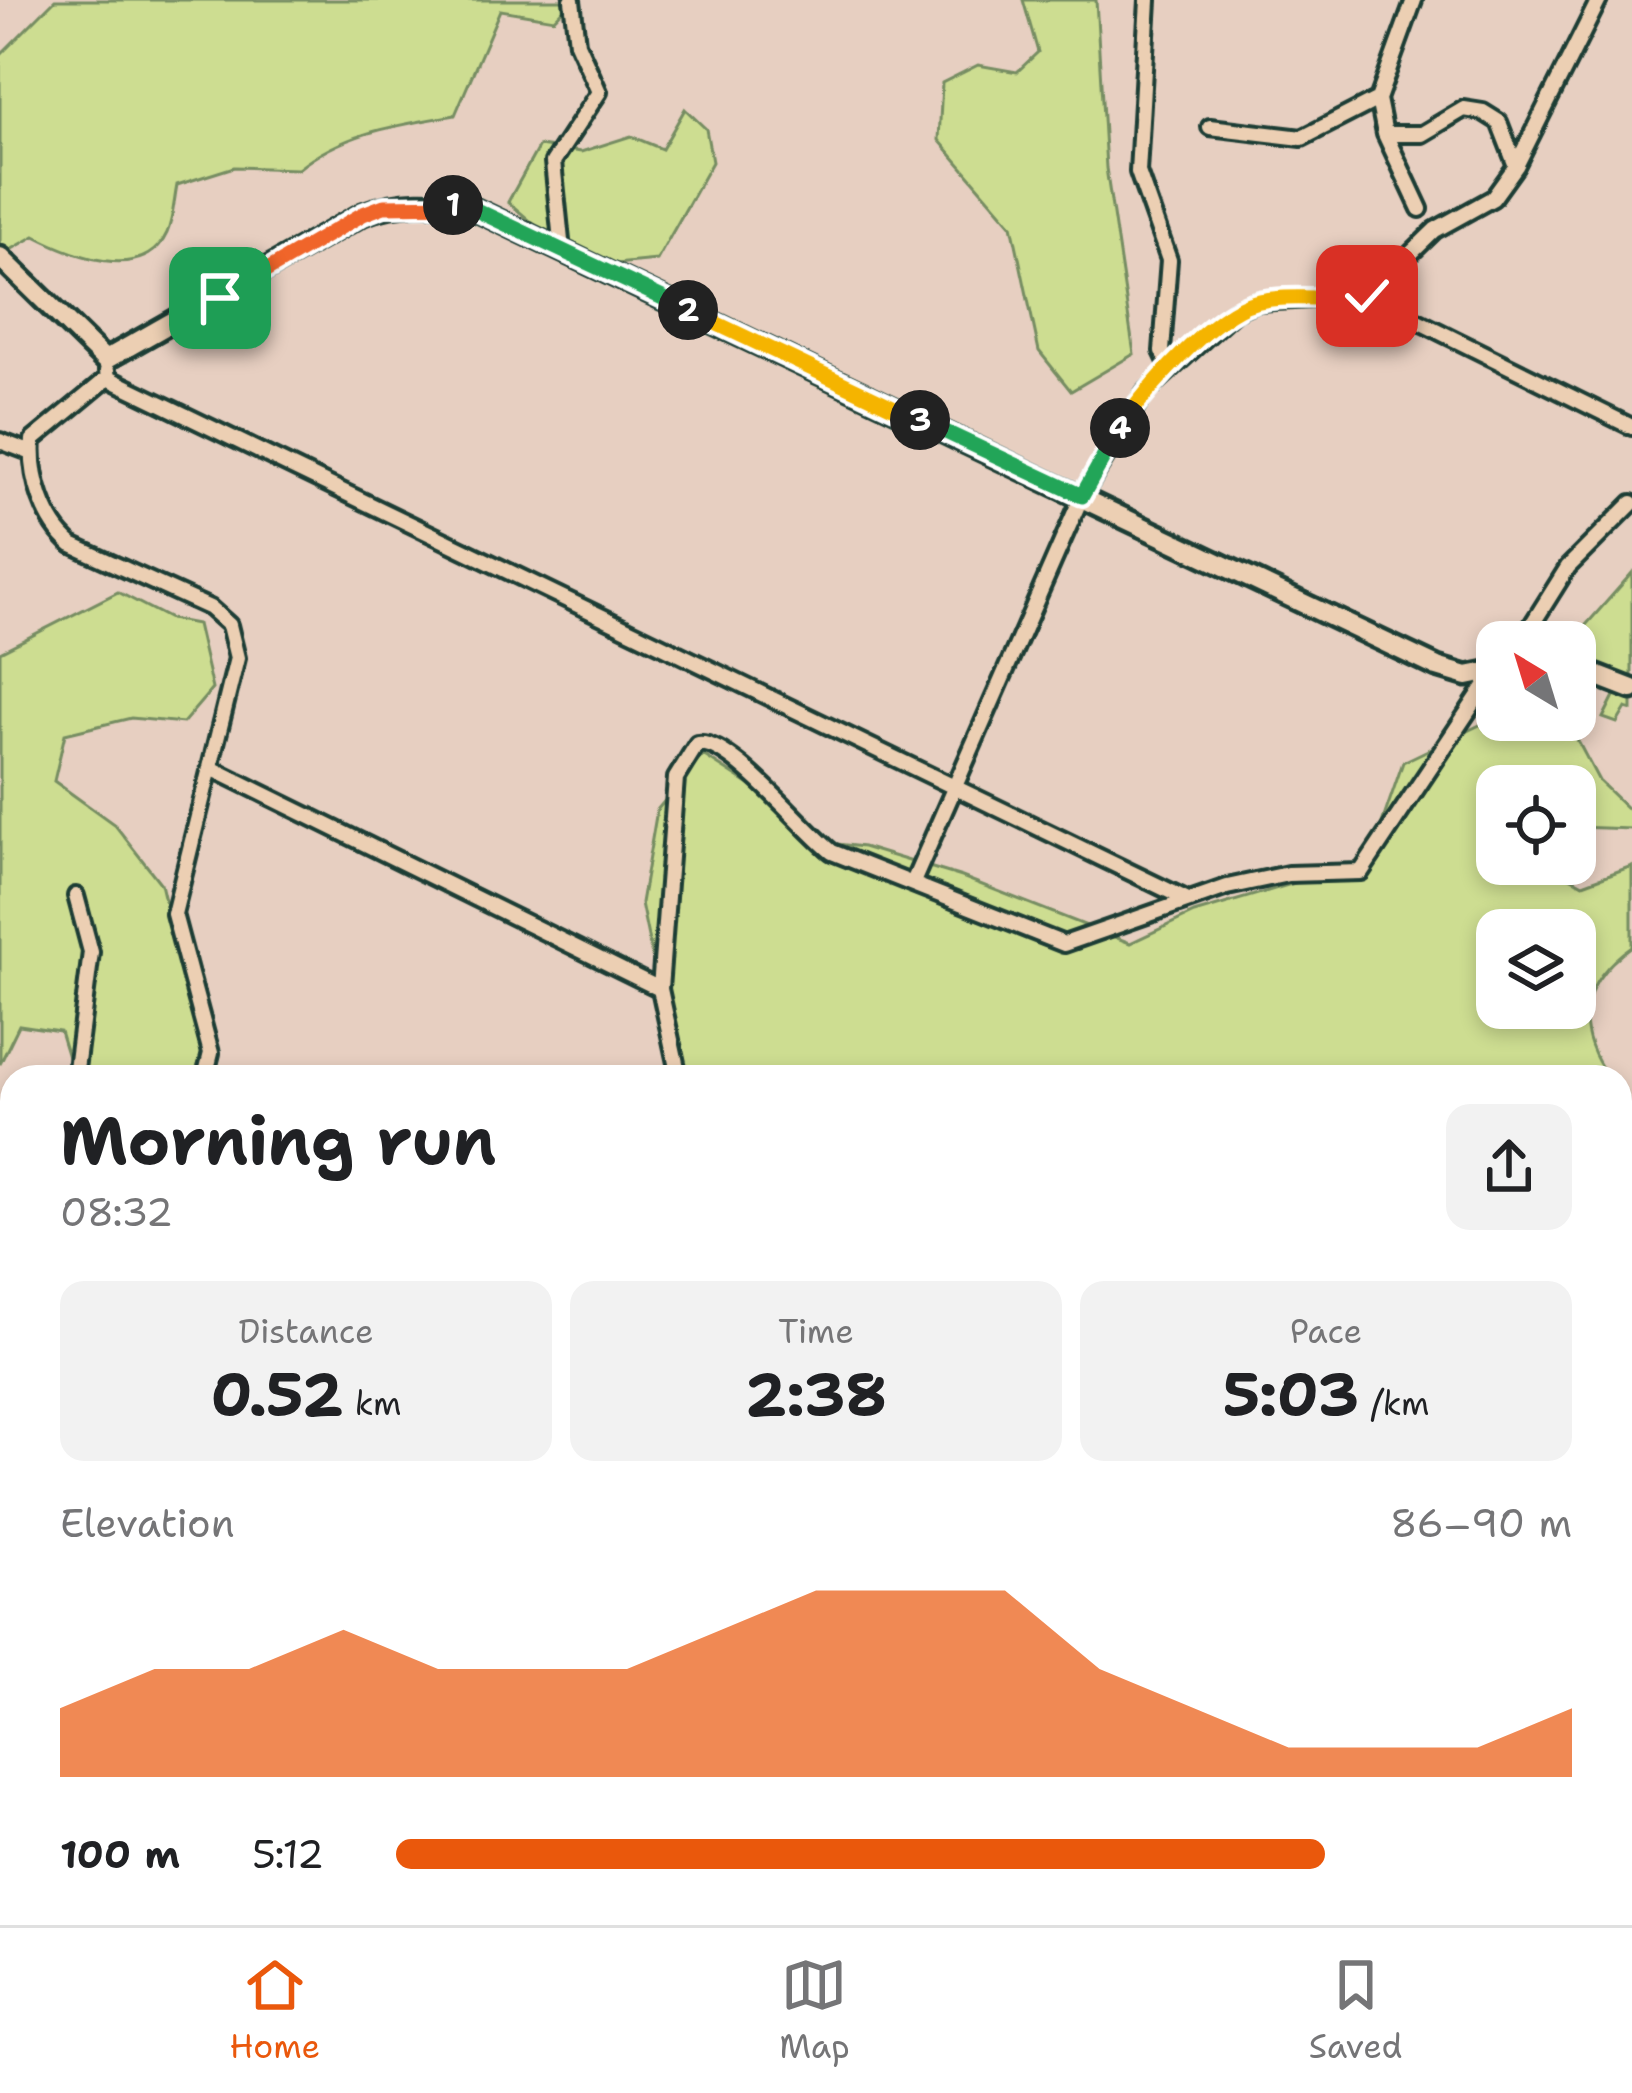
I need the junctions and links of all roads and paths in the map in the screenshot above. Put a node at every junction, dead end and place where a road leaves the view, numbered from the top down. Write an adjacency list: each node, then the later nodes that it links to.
1 (572, 0): 10 (street)
2 (1148, 0): 13 (street)
3 (1414, 0): 5 (street)
4 (1599, 0): 8 (street)
5 (1378, 99): 6 (street); 7 (street)
6 (1210, 127)
7 (1385, 134): 8 (street); 9 (street)
8 (1516, 166): 12 (street)
9 (1420, 209)
10 (562, 251): 14 (street); 18 (street)
11 (0, 257): 14 (street)
12 (1367, 296): 13 (street); 15 (street)
13 (1170, 368): 18 (street)
14 (107, 369): 17 (street); 26 (street)
15 (1632, 427)
16 (0, 441): 17 (street)
17 (32, 453): 25 (street)
18 (1082, 496): 21 (street); 26 (street)
19 (1632, 503): 20 (street)
20 (1534, 621)
21 (1476, 674)
22 (1596, 675): 23 (street)
23 (1632, 689)
24 (1476, 700): 29 (street)
25 (211, 768): 30 (street); 32 (street)
26 (954, 788): 27 (street); 29 (street)
27 (914, 880): 29 (street); 30 (street)
28 (76, 896): 31 (street)
29 (1188, 900)
30 (660, 989): 33 (street)
31 (77, 1065)
32 (208, 1065)
33 (675, 1065)

